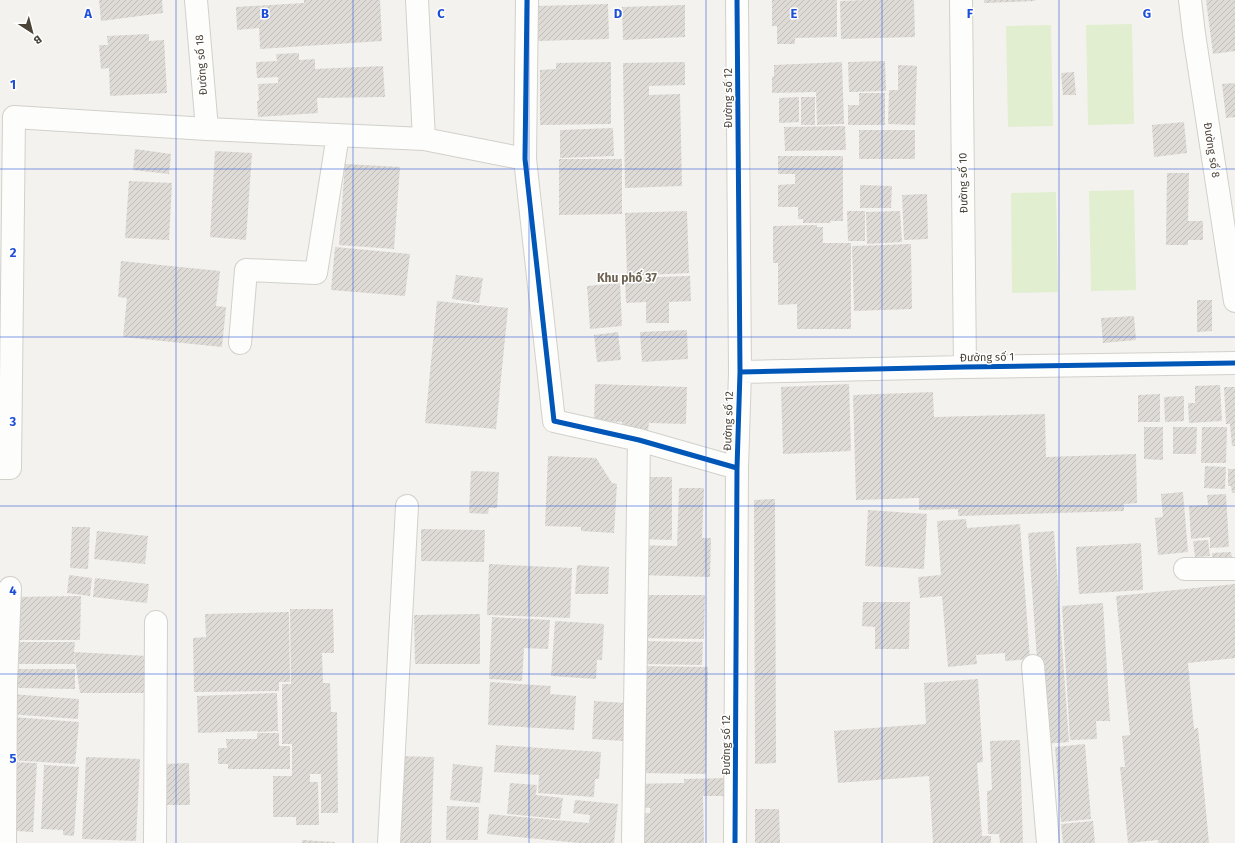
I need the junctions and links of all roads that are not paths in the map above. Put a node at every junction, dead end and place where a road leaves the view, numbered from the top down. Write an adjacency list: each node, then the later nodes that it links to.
1 (196, 0): 7 (street, Đường số 18)
2 (417, 0): 9 (street)
3 (527, 0): 10 (street)
4 (737, 0): 15 (street, Đường số 12)
5 (961, 0): 14 (street, Đường số 10)
6 (1190, 0): 11 (street, Đường số 8)
7 (207, 129): 8 (street); 17 (street)
8 (338, 135): 9 (street); 12 (street)
9 (424, 139): 10 (street)
10 (525, 159): 16 (street)
11 (1235, 301)
12 (240, 343)
13 (1235, 363): 14 (street, Đường số 1)
14 (965, 367): 15 (street, Đường số 1)
15 (740, 372): 18 (street, Đường số 12)
16 (640, 440): 18 (street); 28 (street)
17 (0, 468)
18 (737, 468): 29 (street, Đường số 12)
19 (407, 506): 27 (street)
20 (1185, 569): 21 (street)
21 (1235, 569)
22 (10, 588): 25 (street)
23 (156, 622): 26 (street)
24 (1033, 666): 30 (street)
25 (6, 843)
26 (155, 843)
27 (389, 843)
28 (633, 843)
29 (735, 843)
30 (1048, 843)

